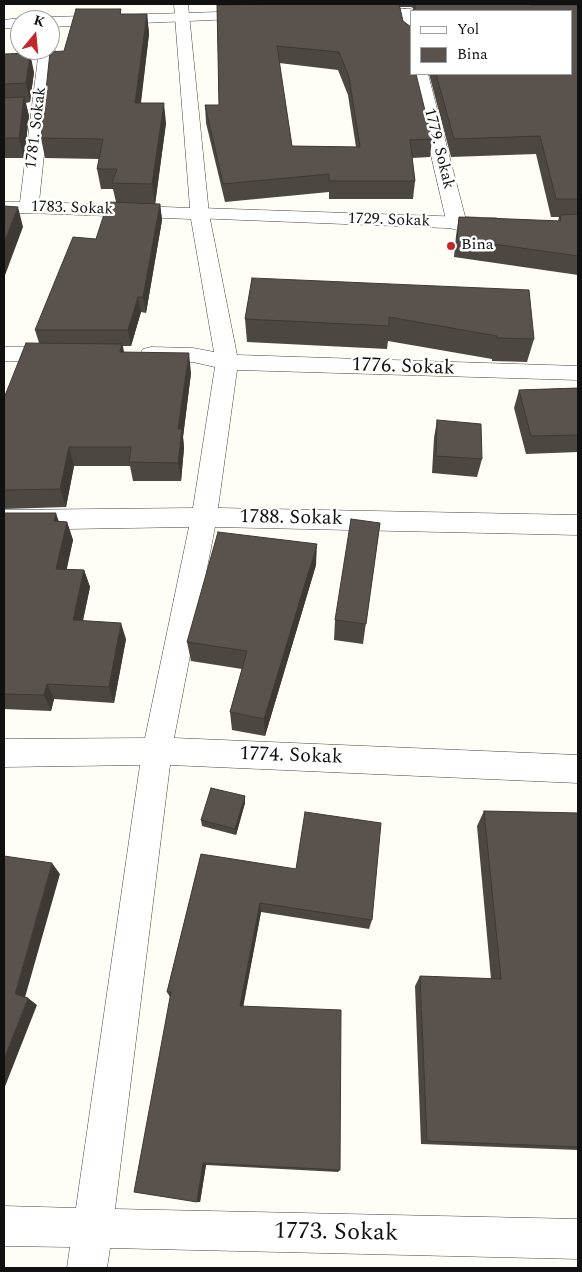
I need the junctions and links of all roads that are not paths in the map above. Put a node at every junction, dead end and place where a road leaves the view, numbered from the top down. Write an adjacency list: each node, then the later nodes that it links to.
1 (181, 10): 4 (street); 5 (street); 13 (street)
2 (358, 10): 3 (street)
3 (408, 13): 6 (street)
4 (266, 15)
5 (60, 23)
6 (410, 30)
7 (46, 60): 9 (street, 1781. Sokak)
8 (420, 75): 14 (street, 1779. Sokak)
9 (39, 109): 10 (street); 11 (street, 1781. Sokak)
10 (21, 110)
11 (28, 207): 12 (street, 1783. Sokak); 13 (street, 1783. Sokak)
12 (4, 208)
13 (200, 214): 14 (street, 1729. Sokak); 19 (street)
14 (457, 224): 15 (street, 1729. Sokak)
15 (513, 224)
16 (4, 354): 17 (street)
17 (83, 354)
18 (133, 354): 19 (street, 1776. Sokak)
19 (227, 362): 20 (street, 1776. Sokak); 21 (street)
20 (578, 373)
21 (204, 517): 22 (street, 1788. Sokak); 23 (street, 1788. Sokak); 24 (street)
22 (4, 520)
23 (578, 525)
24 (157, 751): 25 (street, 1774. Sokak); 26 (street, 1774. Sokak); 28 (street)
25 (4, 753)
26 (578, 768)
27 (4, 1226): 28 (street, 1773. Sokak)
28 (94, 1230): 29 (street, 1773. Sokak); 30 (street)
29 (578, 1239)
30 (88, 1268)

